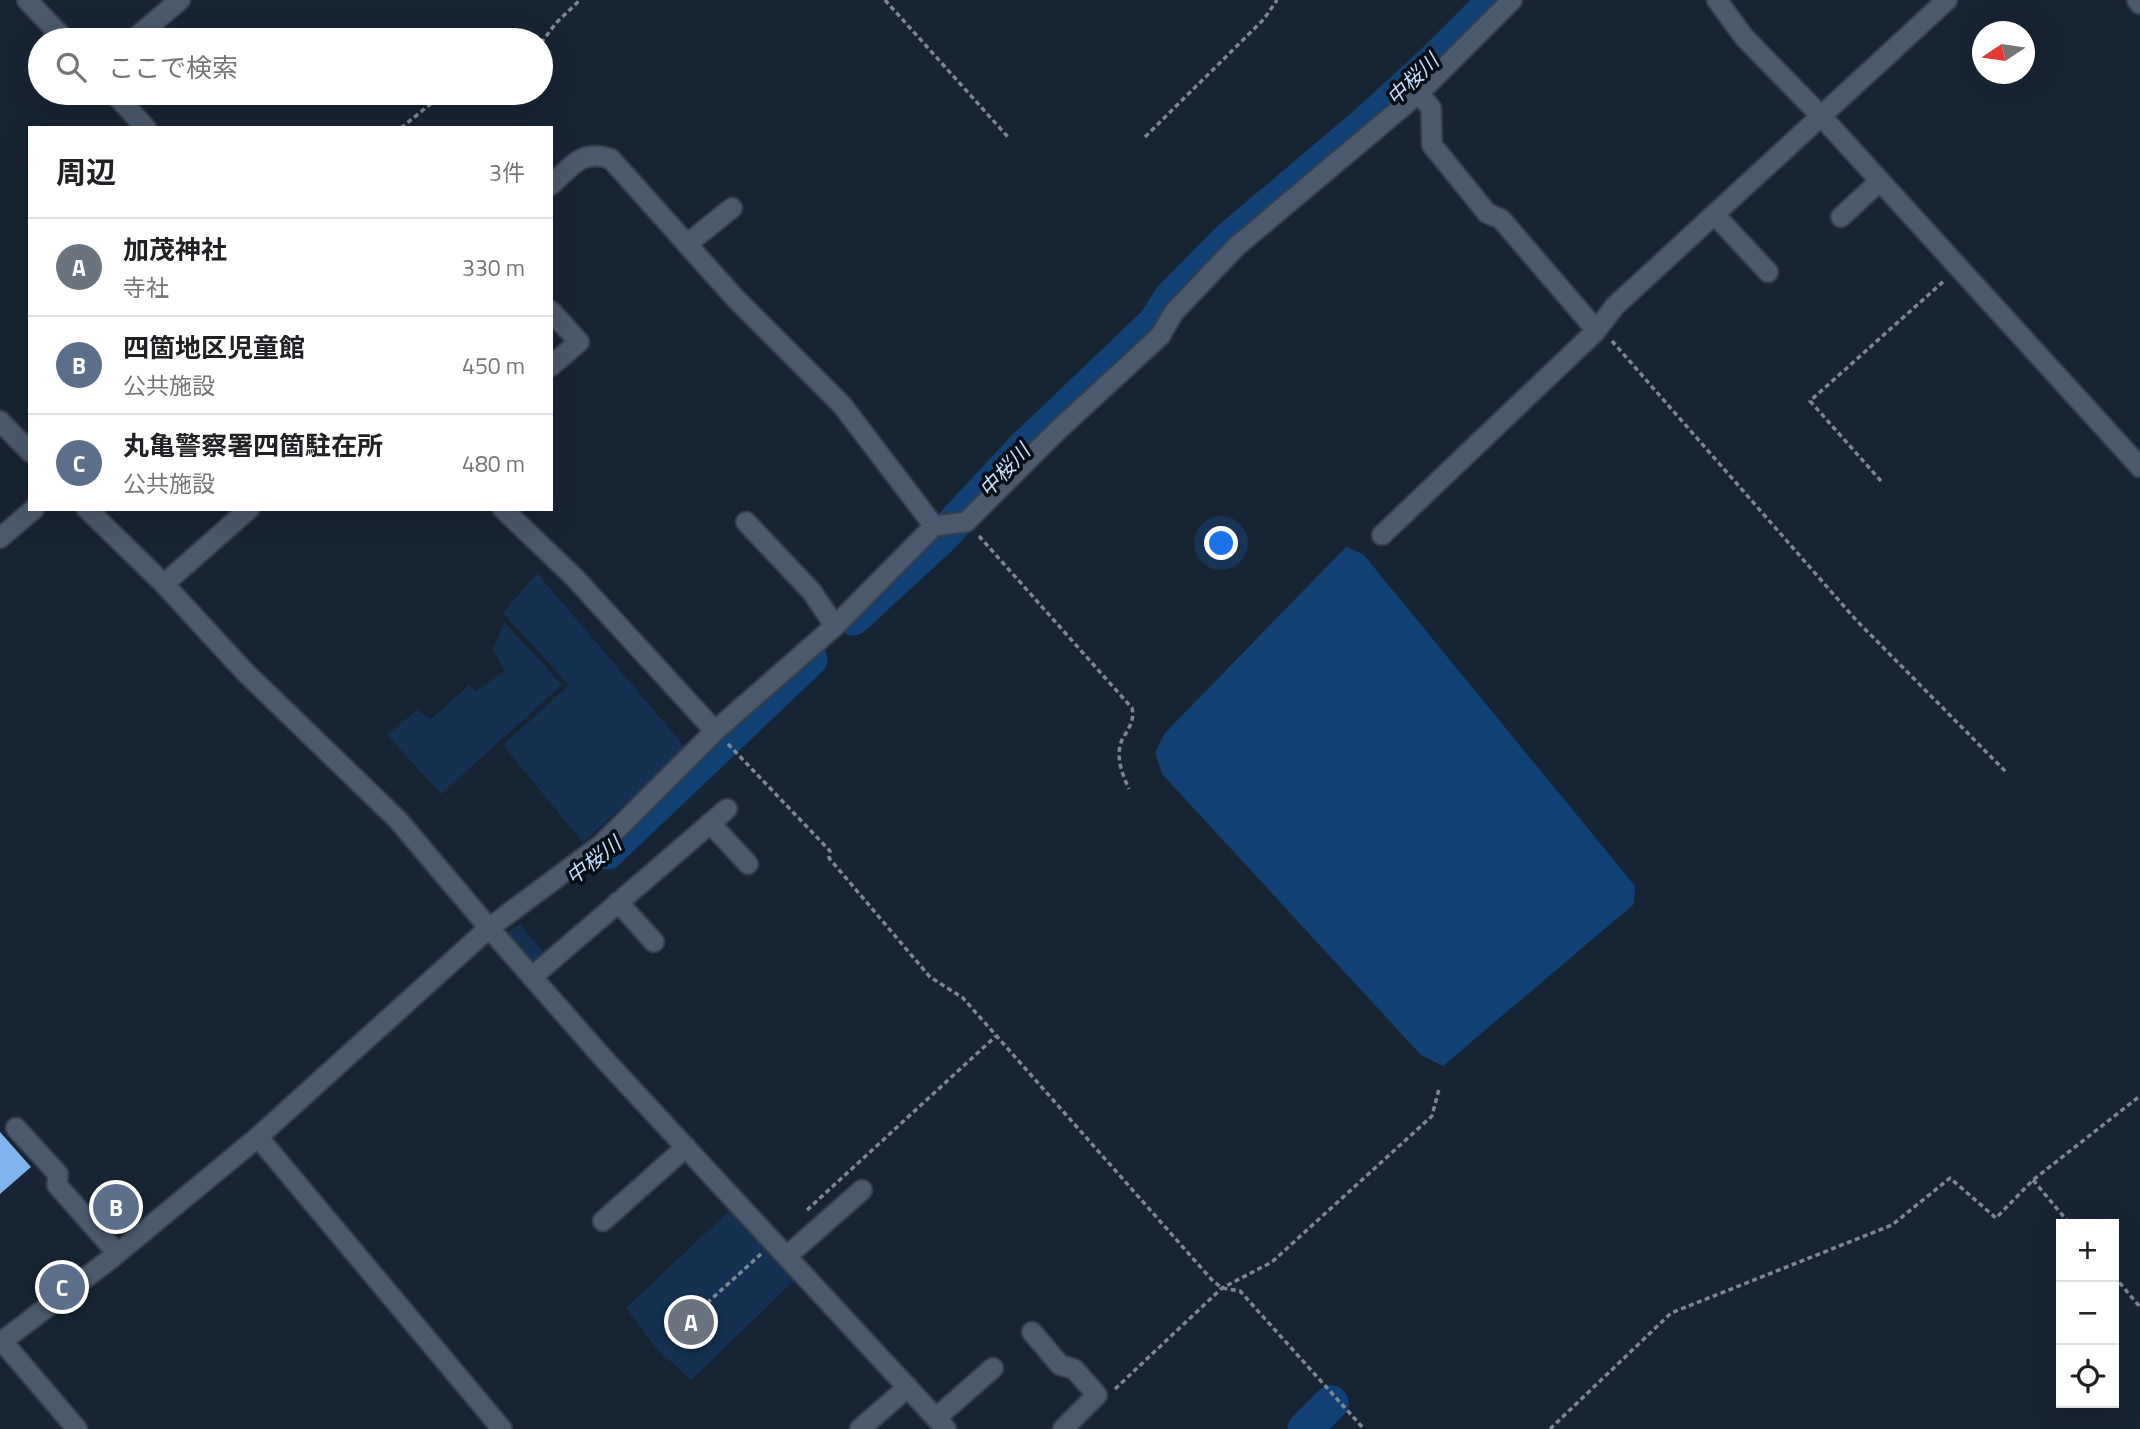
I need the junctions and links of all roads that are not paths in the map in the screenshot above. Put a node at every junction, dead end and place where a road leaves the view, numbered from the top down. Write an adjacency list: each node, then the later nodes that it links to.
1 (27, 0): 6 (street)
2 (180, 0): 7 (street)
3 (1512, 0): 8 (street)
4 (1717, 0): 10 (street)
5 (1947, 0): 10 (street)
6 (54, 28)
7 (147, 28)
8 (1419, 93): 20 (street); 30 (street)
9 (125, 105): 11 (street)
10 (1822, 117): 12 (street); 15 (street)
11 (144, 126)
12 (1880, 181): 16 (street); 24 (street)
13 (553, 183): 17 (street)
14 (732, 208): 17 (street)
15 (1715, 215): 18 (street); 20 (street)
16 (1841, 217)
17 (687, 244): 30 (street)
18 (1768, 272)
19 (553, 313): 21 (street)
20 (1599, 326): 31 (street)
21 (553, 364)
22 (0, 421): 23 (street)
23 (28, 450)
24 (2140, 467)
25 (32, 511): 32 (street)
26 (90, 511): 33 (street)
27 (246, 511): 33 (street)
28 (505, 511): 35 (street)
29 (746, 522): 34 (street)
30 (950, 524): 34 (street)
31 (1382, 535)
32 (0, 538)
33 (164, 584): 40 (street)
34 (835, 626): 35 (street)
35 (721, 737): 40 (street)
36 (727, 809): 37 (street)
37 (710, 823): 38 (street); 39 (street)
38 (748, 864)
39 (618, 902): 41 (street); 42 (street)
40 (488, 928): 42 (street); 44 (street)
41 (654, 942)
42 (532, 977): 45 (street)
43 (16, 1128): 48 (street)
44 (258, 1137): 48 (street); 56 (street)
45 (686, 1147): 47 (street); 49 (street)
46 (862, 1189): 49 (street)
47 (603, 1221)
48 (117, 1253): 51 (street)
49 (787, 1256): 53 (street)
50 (1032, 1332): 58 (street)
51 (1, 1342): 55 (street)
52 (993, 1368): 54 (street)
53 (908, 1387): 54 (street); 57 (street)
54 (941, 1423)
55 (76, 1429)
56 (502, 1429)
57 (860, 1429)
58 (1063, 1429)

